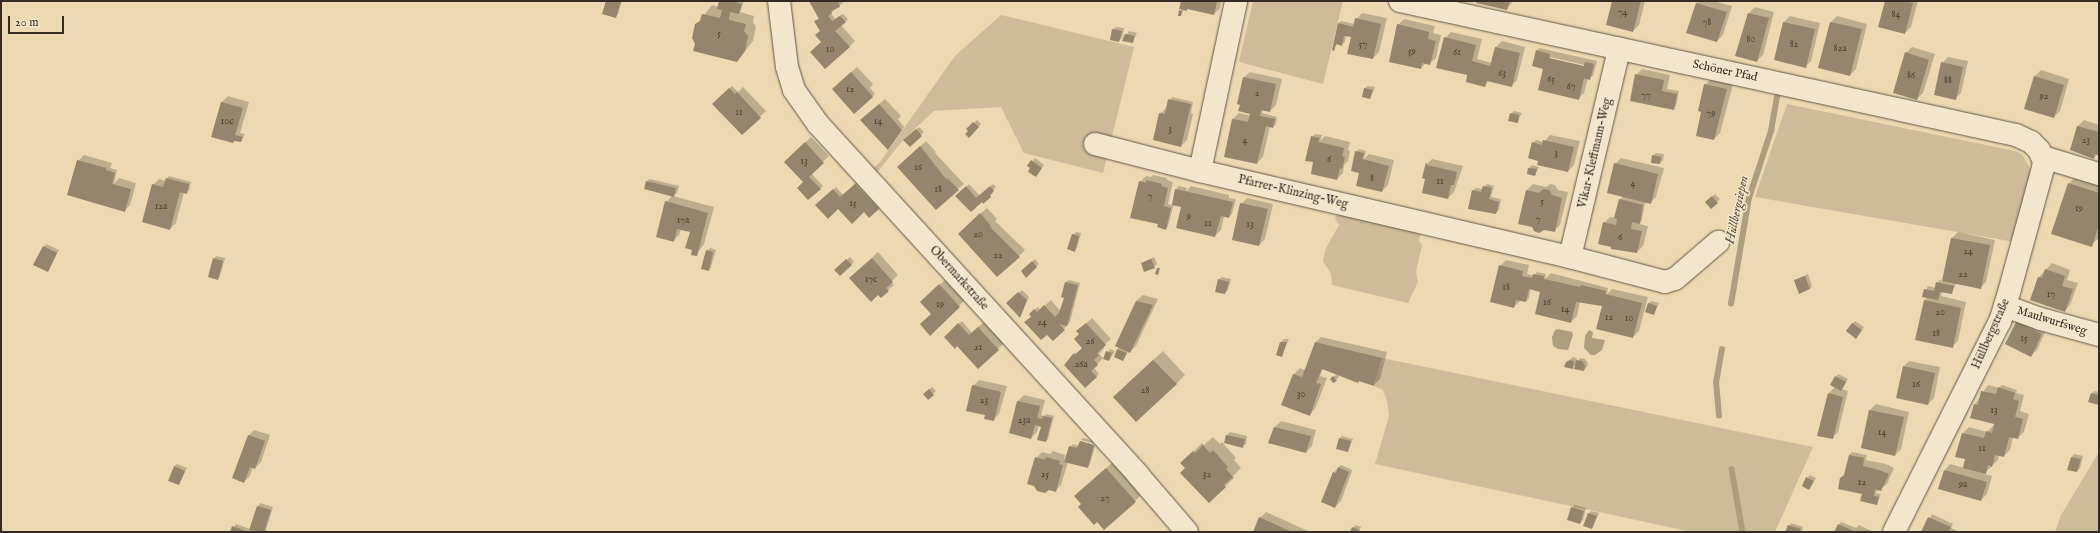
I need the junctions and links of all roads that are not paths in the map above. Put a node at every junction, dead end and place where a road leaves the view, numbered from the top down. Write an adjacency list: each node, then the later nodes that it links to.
1 (779, 1): 13 (street, Obermarkstraße)
2 (1236, 1): 7 (street)
3 (1400, 1): 4 (street, Schöner Pfad)
4 (1619, 49): 6 (street, Schöner Pfad); 10 (street, Vikar-Kleffmann-Weg)
5 (1095, 144): 7 (street, Pfarrer-Klinzing-Weg)
6 (2043, 157): 8 (street); 11 (street, Hüllbergstraße)
7 (1200, 171): 10 (street, Pfarrer-Klinzing-Weg)
8 (2099, 174)
9 (1718, 242): 10 (street)
10 (1570, 257)
11 (2005, 306): 12 (street, Maulwurfsweg); 14 (street, Hüllbergstraße)
12 (2099, 335)
13 (1187, 532)
14 (1894, 532)

